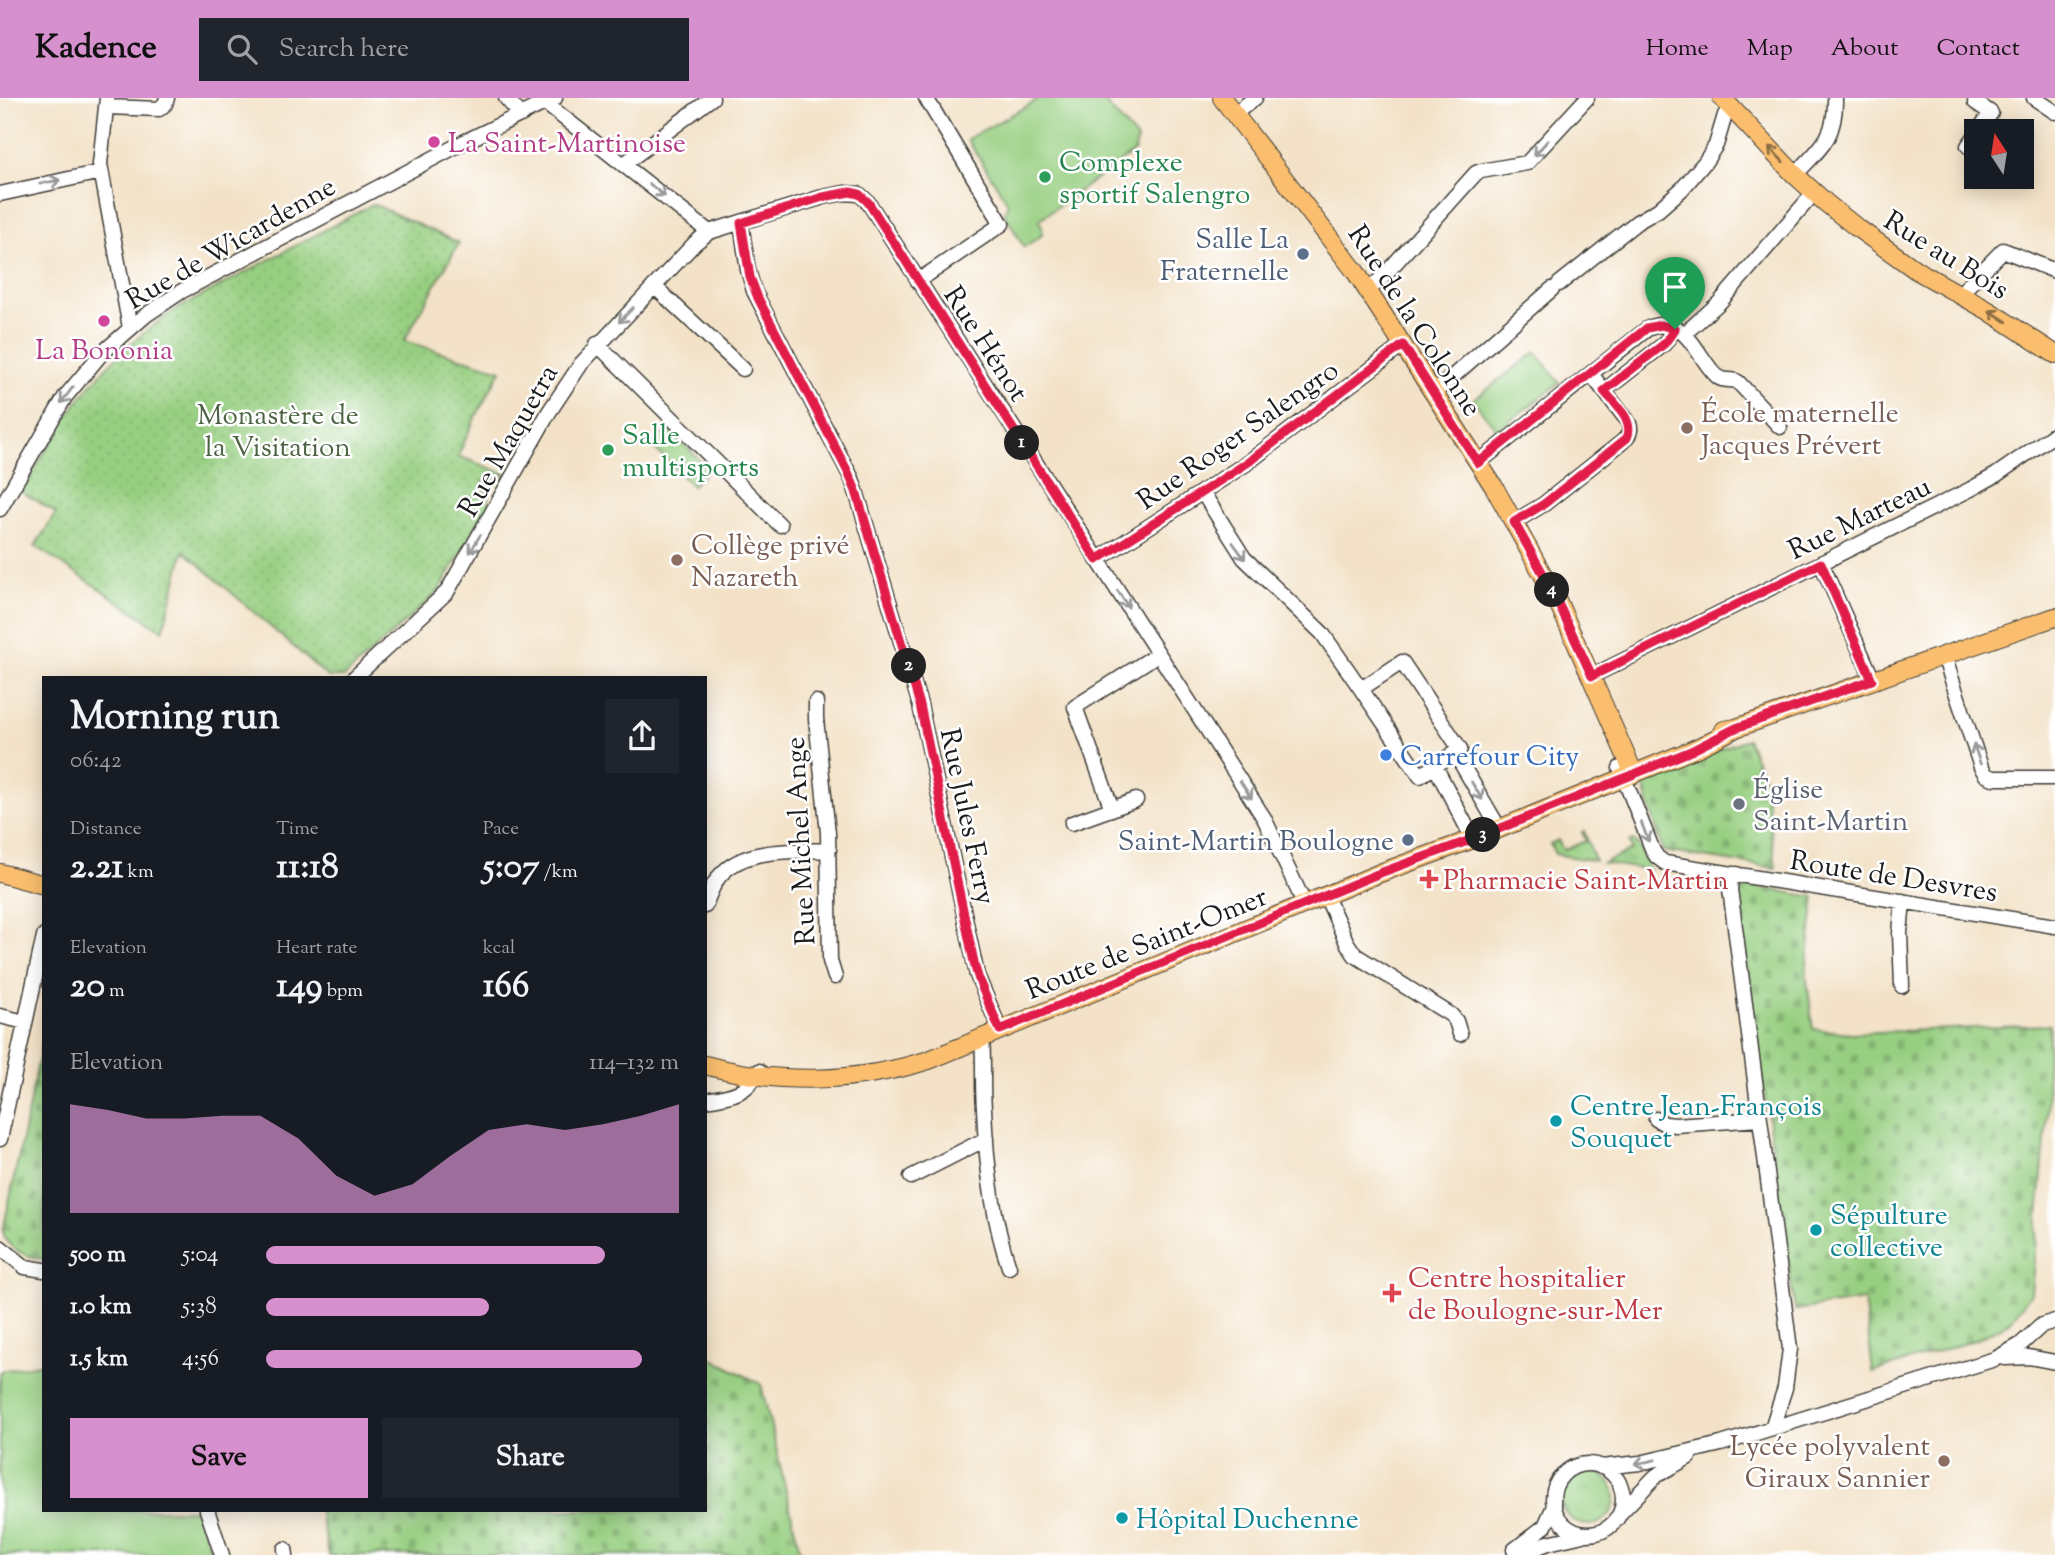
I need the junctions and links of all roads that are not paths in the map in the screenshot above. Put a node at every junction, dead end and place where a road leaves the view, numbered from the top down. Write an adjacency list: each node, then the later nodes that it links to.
1 (167, 98): 12 (street)
2 (506, 98): 16 (street)
3 (712, 98): 18 (street)
4 (926, 98): 26 (street)
5 (1222, 98): 15 (main road, Rue de la Colonne)
6 (1255, 98): 15 (street)
7 (1587, 98): 28 (street, one-way to 28)
8 (1835, 98): 20 (street)
9 (2034, 98): 14 (street)
10 (1974, 99): 17 (street)
11 (550, 101): 16 (street, Rue de Wicardenne); 18 (street)
12 (107, 102): 19 (street)
13 (1726, 102): 20 (main road, Rue au Bois, one-way to 13); 38 (street)
14 (2055, 112)
15 (1234, 114): 28 (main road, Rue de la Colonne)
16 (521, 115): 30 (street, Rue de Wicardenne)
17 (1987, 119)
18 (624, 164): 24 (street, one-way to 24)
19 (101, 172): 22 (street, one-way to 19); 30 (street)
20 (1795, 175): 21 (main road, Rue au Bois)
21 (1814, 193): 29 (main road, Rue au Bois); 31 (street)
22 (0, 194)
23 (741, 223): 24 (street, Rue Hénot); 26 (street, Rue Hénot); 83 (street, Rue Jules Ferry)
24 (709, 232): 27 (street, Rue Maquetra)
25 (2055, 271): 29 (street)
26 (918, 281): 46 (street, Rue Hénot)
27 (654, 286): 32 (street, Rue Maquetra, one-way to 32); 35 (street)
28 (1368, 290): 33 (main road, Rue de la Colonne)
29 (1959, 295): 34 (main road, Rue au Bois, one-way to 29)
30 (130, 328): 43 (street, Rue de Wicardenne, one-way to 43)
31 (1680, 332): 36 (street); 37 (street); 39 (street)
32 (597, 344): 45 (street); 51 (street, Rue Maquetra, one-way to 51)
33 (1403, 345): 38 (main road, Rue de la Colonne); 42 (street, Rue Roger Salengro)
34 (2055, 354)
35 (743, 369)
36 (1591, 374): 37 (street); 41 (street)
37 (1604, 391): 44 (street)
38 (1434, 393): 41 (main road, Rue de la Colonne)
39 (1780, 427)
40 (2055, 434): 47 (street, Rue Marteau)
41 (1478, 463): 44 (main road, Rue de la Colonne)
42 (1203, 493): 46 (street, Rue Roger Salengro); 54 (street, one-way to 54)
43 (0, 509)
44 (1514, 522): 52 (main road, Rue de la Colonne)
45 (780, 525)
46 (1097, 560): 49 (street, Rue Hénot, one-way to 49)
47 (1821, 563): 52 (street, Rue Marteau); 53 (street)
48 (2055, 617): 50 (main road, Route de Saint-Omer)
49 (1158, 654): 61 (street); 74 (street, Rue Hénot, one-way to 74)
50 (1944, 656): 53 (main road, Route de Saint-Omer); 59 (street, one-way to 50)
51 (356, 676)
52 (1592, 676): 58 (main road, Rue de la Colonne)
53 (1872, 680): 58 (main road, Route de Saint-Omer)
54 (1362, 690): 56 (street); 57 (street)
55 (816, 702): 65 (street, Rue Michel Ange)
56 (1455, 753): 57 (street); 63 (street, one-way to 63)
57 (1435, 766): 64 (street)
58 (1627, 771): 63 (main road, Route de Saint-Omer); 69 (street, Route de Desvres, one-way to 69)
59 (2055, 778)
60 (1136, 800): 61 (street)
61 (1112, 809): 62 (street)
62 (1072, 823)
63 (1496, 824): 64 (main road, Route de Saint-Omer)
64 (1470, 834): 71 (main road, Route de Saint-Omer)
65 (829, 850): 73 (street); 79 (street, Rue Michel Ange)
66 (0, 864): 68 (main road)
67 (0, 873): 70 (main road)
68 (42, 874)
69 (1737, 874): 72 (street, Route de Desvres); 91 (street)
70 (42, 884)
71 (1326, 896): 74 (main road, Route de Saint-Omer); 84 (street)
72 (1903, 901): 75 (street, Route de Desvres); 80 (street)
73 (707, 902)
74 (1305, 905): 83 (main road, Route de Saint-Omer)
75 (2055, 926)
76 (42, 944): 78 (street)
77 (42, 961): 78 (street)
78 (35, 974): 82 (street)
79 (835, 977)
80 (1902, 986)
81 (0, 1016): 82 (street)
82 (24, 1022): 92 (street)
83 (1000, 1030): 85 (main road, Route de Saint-Omer)
84 (1460, 1034)
85 (982, 1038): 88 (main road, Route de Saint-Omer); 93 (street)
86 (707, 1056): 88 (main road, Route de Saint-Omer)
87 (707, 1066): 88 (main road, Route de Saint-Omer)
88 (754, 1078): 89 (street)
89 (707, 1100)
90 (1656, 1119): 91 (street)
91 (1759, 1119): 102 (street)
92 (0, 1139)
93 (986, 1139): 94 (street); 96 (street)
94 (911, 1177)
95 (0, 1247): 97 (street)
96 (1009, 1267)
97 (42, 1270)
98 (2055, 1321): 99 (street)
99 (2034, 1333): 100 (street); 101 (street)
100 (1995, 1359): 101 (street); 102 (street)
101 (2048, 1361)
102 (1772, 1428): 103 (street)
103 (1721, 1444): 104 (street, one-way to 104); 107 (street)
104 (1601, 1467): 105 (street); 107 (street)
105 (1554, 1506): 108 (street); 110 (street)
106 (208, 1512): 109 (street)
107 (1620, 1513): 108 (street)
108 (1588, 1534): 111 (street)
109 (222, 1555)
110 (1508, 1555)
111 (1518, 1555)

